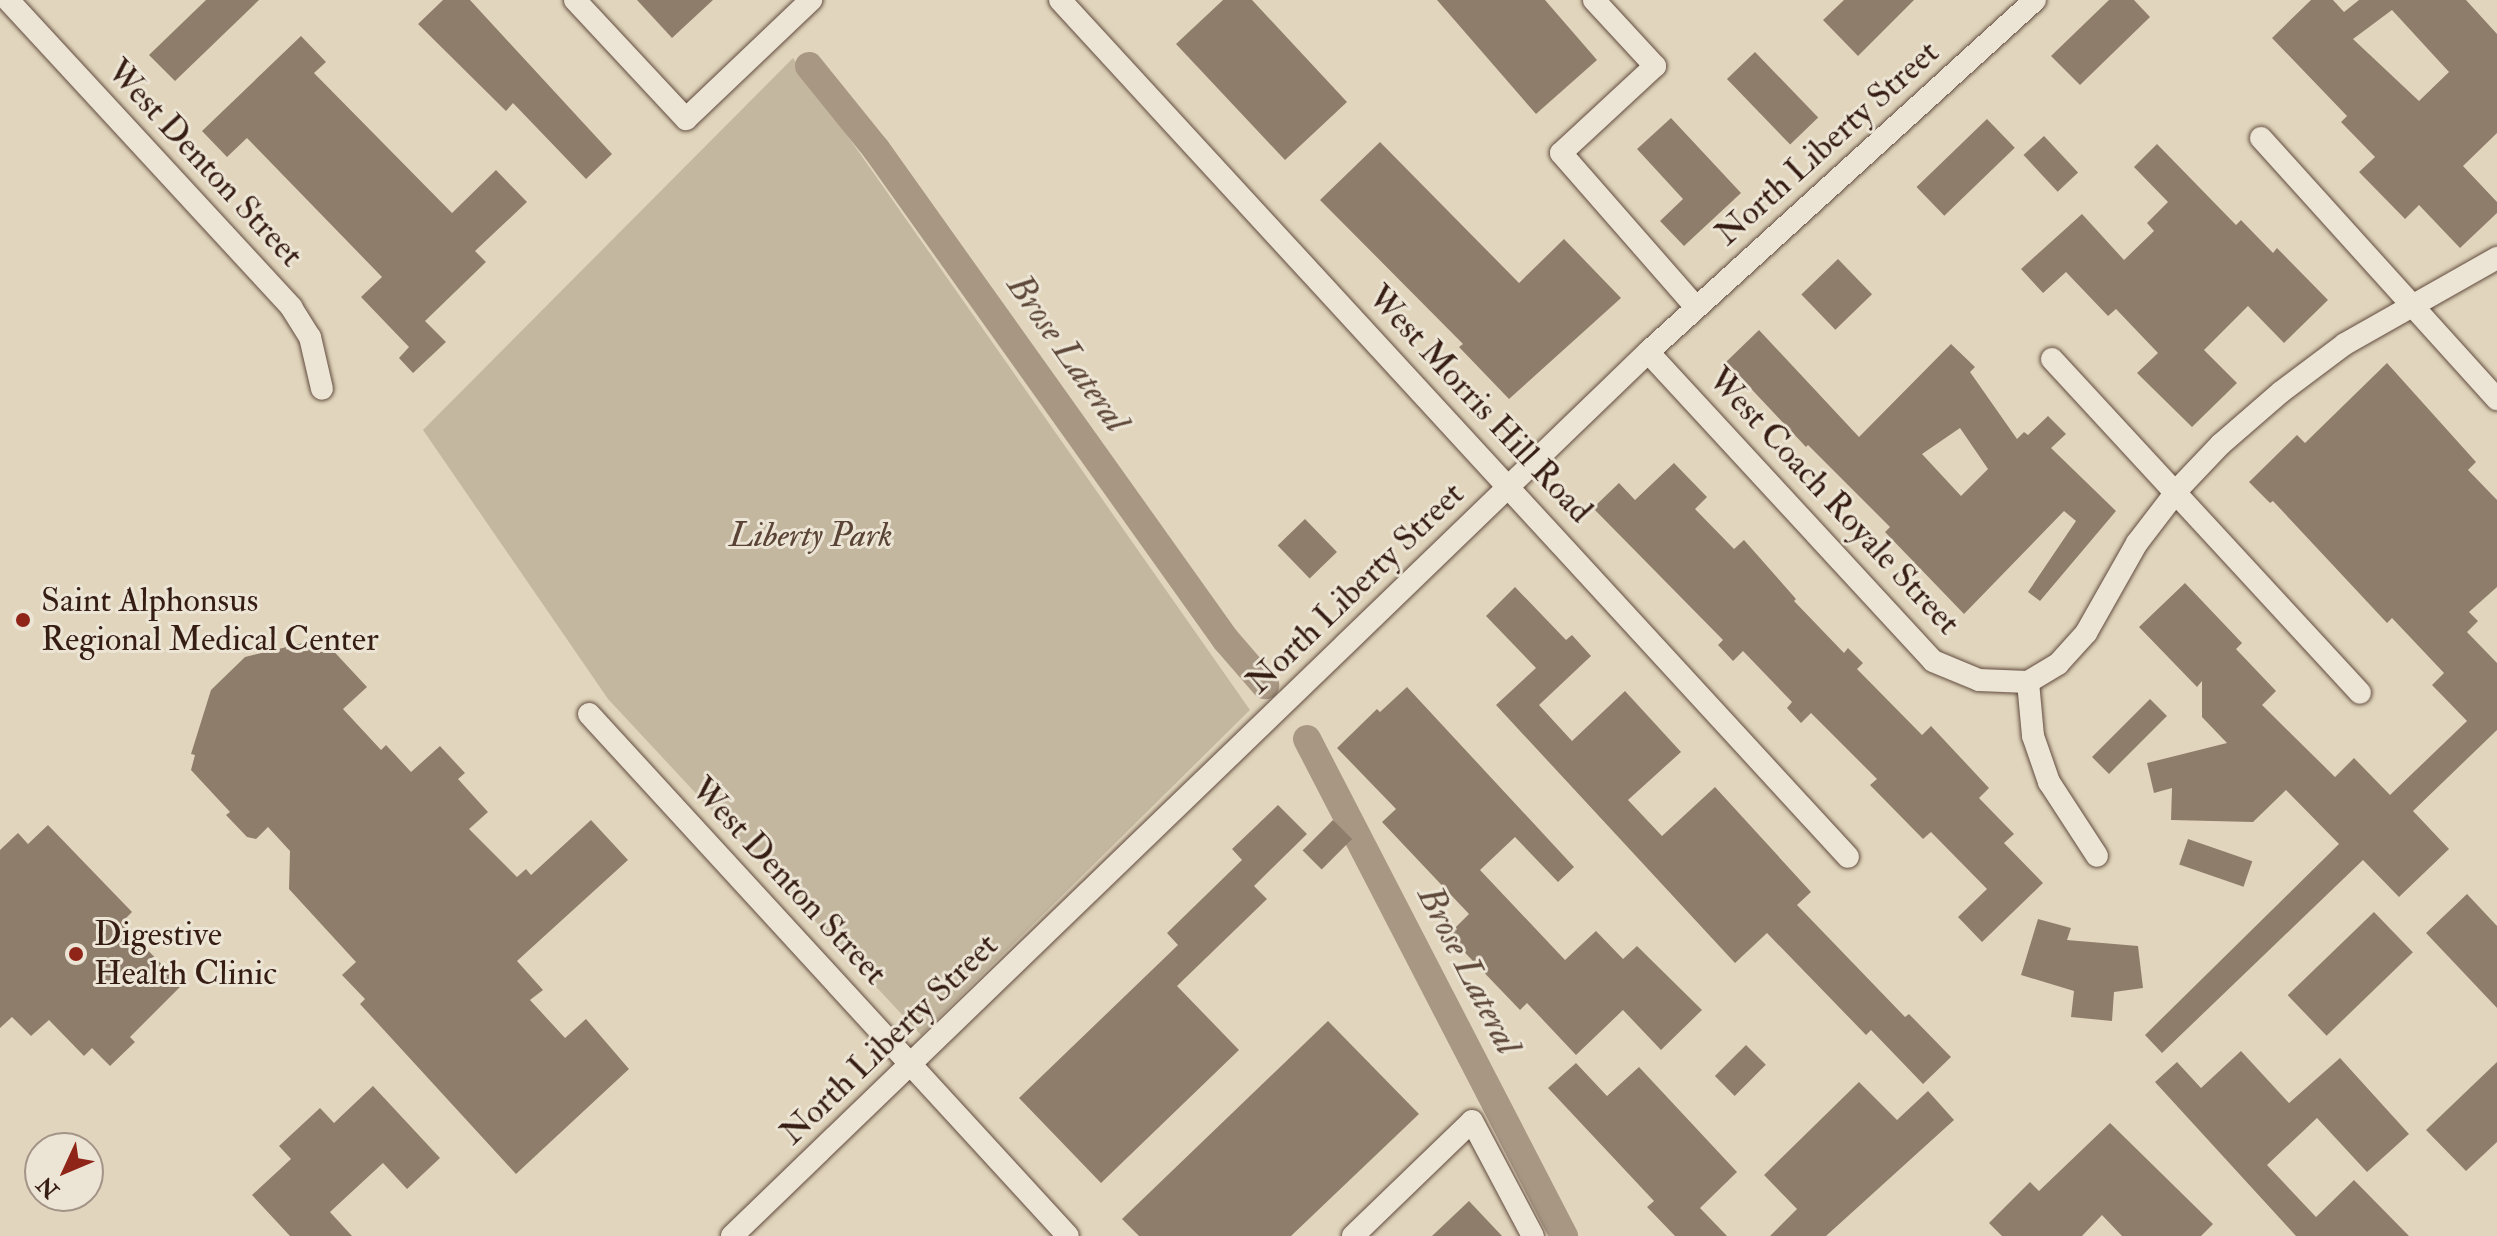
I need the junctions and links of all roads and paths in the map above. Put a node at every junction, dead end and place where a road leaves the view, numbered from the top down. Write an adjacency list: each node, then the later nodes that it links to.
1 (8, 0): 13 (street, West Denton Street)
2 (575, 0): 3 (street)
3 (811, 0)
4 (1060, 0): 15 (street, West Morris Hill Road)
5 (1594, 0): 10 (street)
6 (2035, 0): 10 (street, North Liberty Street)
7 (2261, 138): 9 (street)
8 (2497, 258): 9 (street)
9 (2414, 306): 14 (street); 16 (street)
10 (1696, 307): 11 (street, North Liberty Street)
11 (1648, 352): 15 (street, North Liberty Street); 17 (street, West Coach Royale Street)
12 (2052, 359): 16 (street)
13 (322, 389)
14 (2497, 399)
15 (1509, 486): 21 (street, West Morris Hill Road); 22 (street, North Liberty Street)
16 (2176, 493): 17 (street); 18 (street)
17 (2028, 682): 20 (street)
18 (2360, 693)
19 (589, 714): 22 (street, West Denton Street)
20 (2097, 856)
21 (1848, 857)
22 (912, 1066): 23 (street, North Liberty Street); 24 (street, West Denton Street)
23 (732, 1236)
24 (1068, 1236)
25 (1353, 1236): 26 (street)
26 (1533, 1236)

